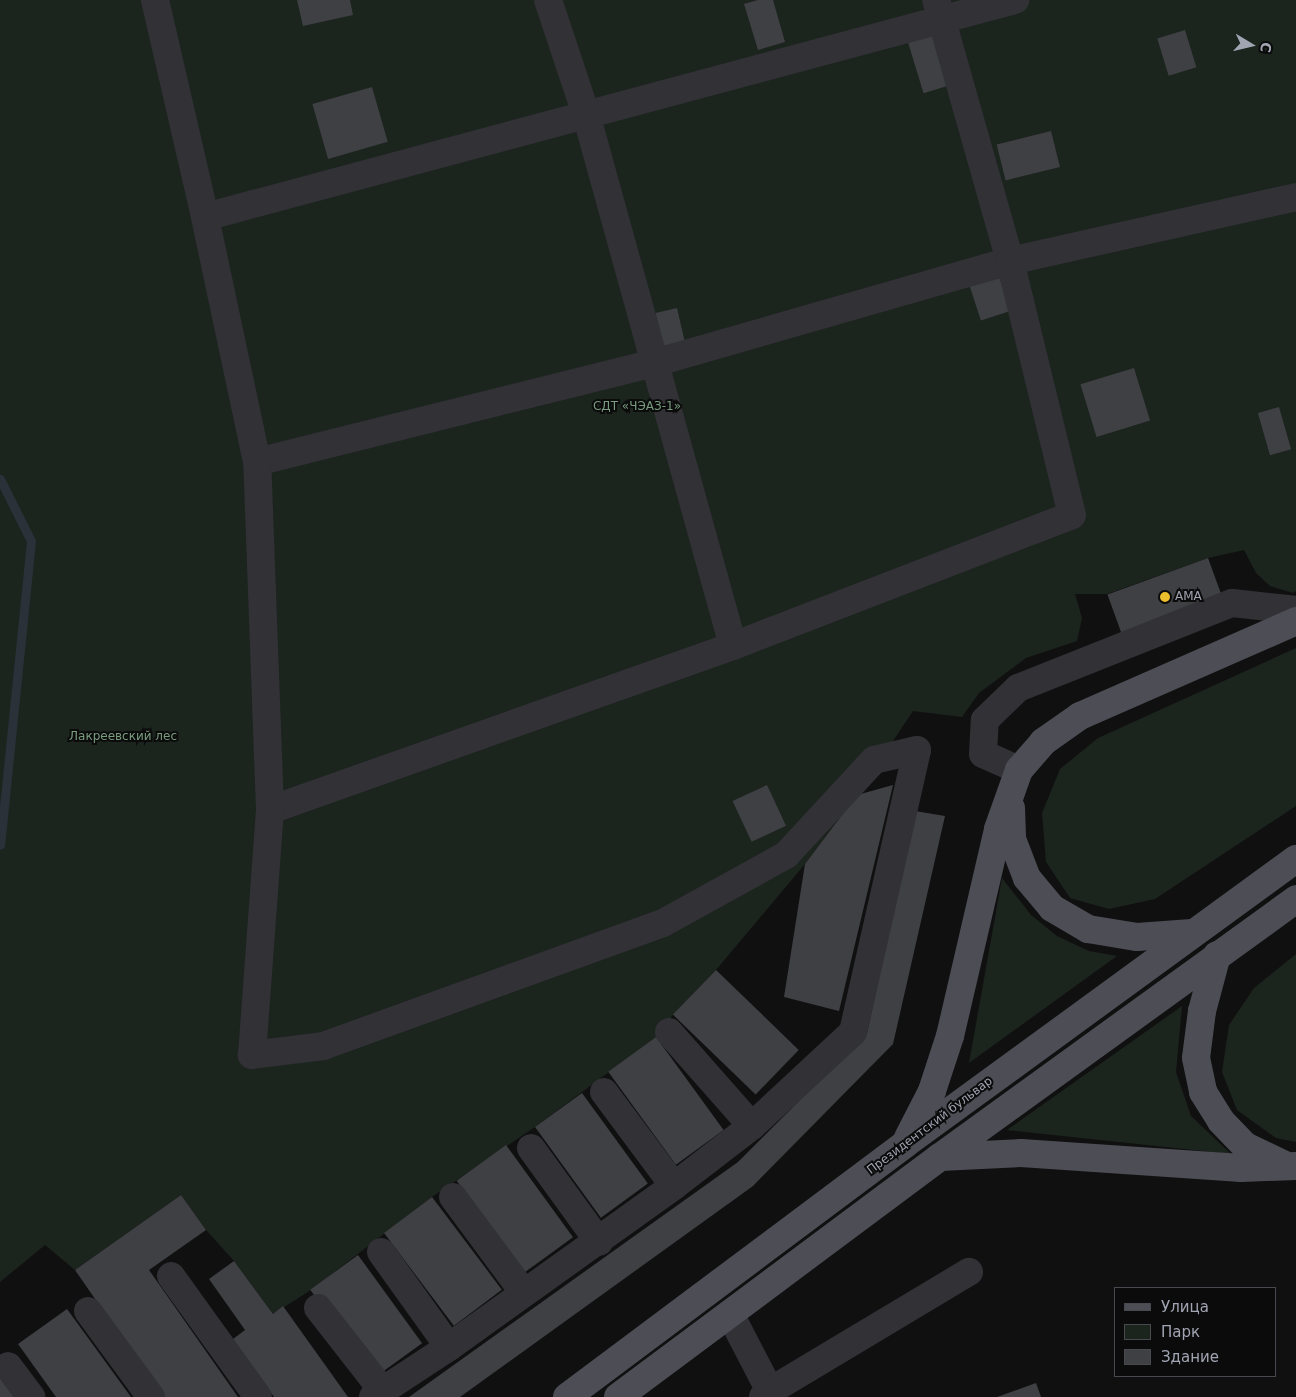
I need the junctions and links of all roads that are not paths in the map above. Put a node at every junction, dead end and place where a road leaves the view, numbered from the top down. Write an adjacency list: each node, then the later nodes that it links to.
1 (155, 0): 7 (lane)
2 (548, 0): 5 (lane)
3 (1015, 0): 4 (lane)
4 (939, 9): 5 (lane); 8 (lane)
5 (586, 114): 7 (lane); 9 (lane)
6 (1296, 197): 8 (lane)
7 (205, 216): 10 (lane)
8 (1010, 261): 9 (lane); 13 (lane)
9 (654, 363): 10 (lane); 13 (lane)
10 (257, 462): 15 (lane)
11 (1296, 610): 14 (lane)
12 (1296, 621): 14 (main road)
13 (733, 646): 15 (lane)
14 (1014, 780): 18 (main road); 23 (main road)
15 (270, 810): 22 (lane)
16 (1296, 858): 18 (main road, Президентский бульвар)
17 (1296, 898): 19 (main road)
18 (1192, 933): 23 (main road, Президентский бульвар)
19 (1217, 955): 25 (main road); 26 (main road)
20 (669, 1032): 22 (lane)
21 (604, 1092): 27 (lane)
22 (752, 1126): 27 (lane)
23 (905, 1144): 44 (main road, Президентский бульвар)
24 (531, 1148): 29 (lane)
25 (940, 1157): 26 (main road); 36 (main road)
26 (1292, 1166)
27 (674, 1186): 29 (lane)
28 (452, 1197): 33 (lane)
29 (599, 1242): 33 (lane)
30 (381, 1252): 37 (lane)
31 (970, 1272): 40 (lane)
32 (172, 1276): 43 (lane)
33 (524, 1293): 37 (lane)
34 (318, 1308): 39 (lane)
35 (88, 1311): 42 (lane)
36 (730, 1314): 40 (lane); 45 (main road)
37 (449, 1347): 39 (lane)
38 (8, 1366): 41 (lane)
39 (378, 1393)
40 (768, 1395)
41 (31, 1397)
42 (151, 1397)
43 (258, 1397)
44 (567, 1397)
45 (618, 1397)

